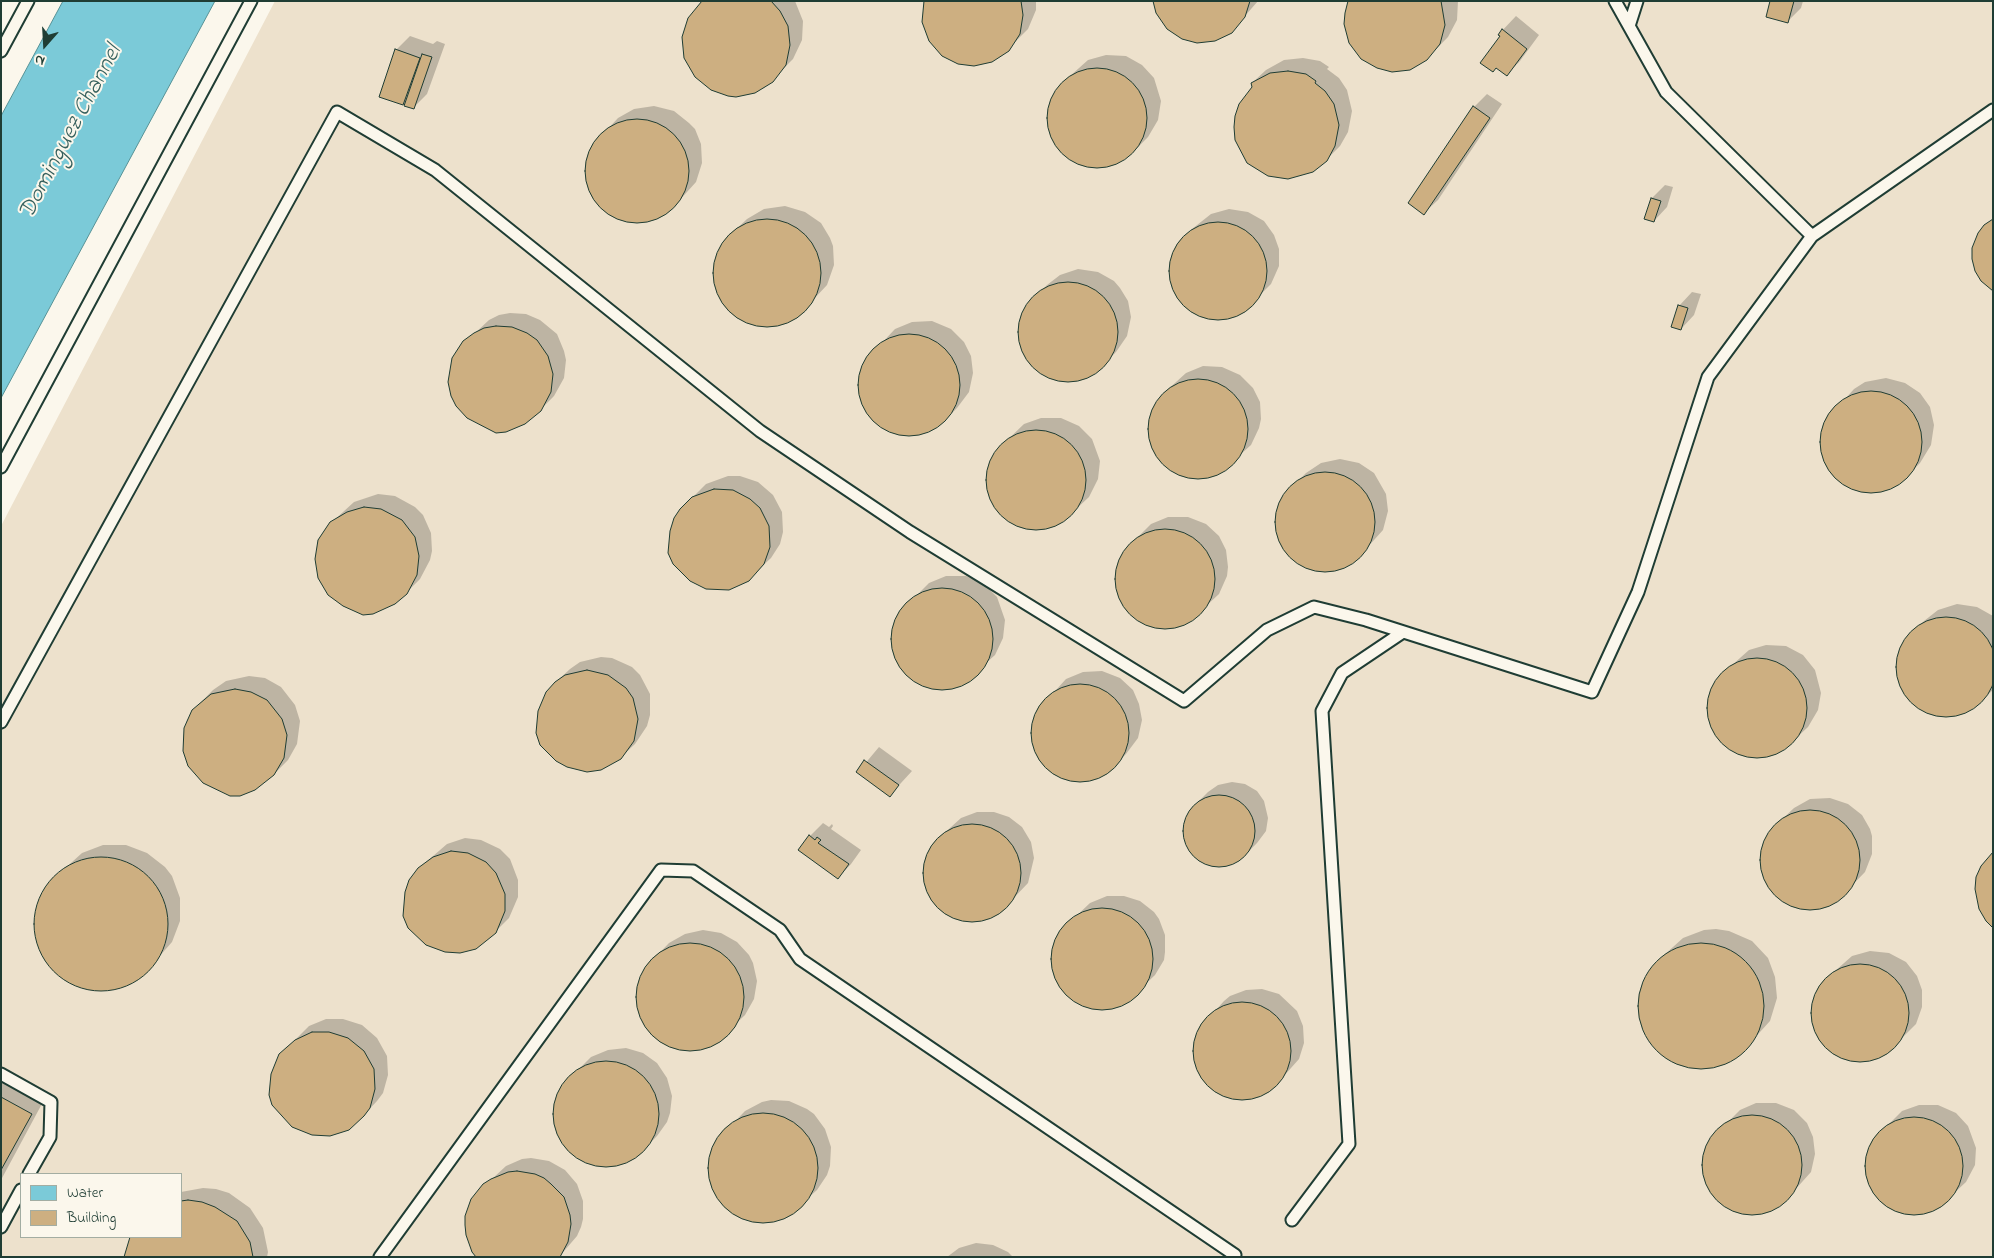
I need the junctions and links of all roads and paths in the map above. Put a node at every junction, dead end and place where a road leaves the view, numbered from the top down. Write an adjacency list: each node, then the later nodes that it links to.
1 (28, 1): 6 (lane)
2 (250, 1): 9 (lane)
3 (1615, 1): 5 (lane)
4 (1637, 1): 5 (lane)
5 (1629, 26): 8 (lane)
6 (1, 51)
7 (1993, 110): 8 (lane)
8 (1812, 236): 10 (lane)
9 (1, 467)
10 (1403, 632): 11 (lane); 15 (lane)
11 (1, 722)
12 (1, 1074): 13 (lane)
13 (31, 1173)
14 (20, 1192): 16 (lane)
15 (1292, 1220)
16 (1, 1228)
17 (1235, 1256): 18 (lane)
18 (380, 1257)

